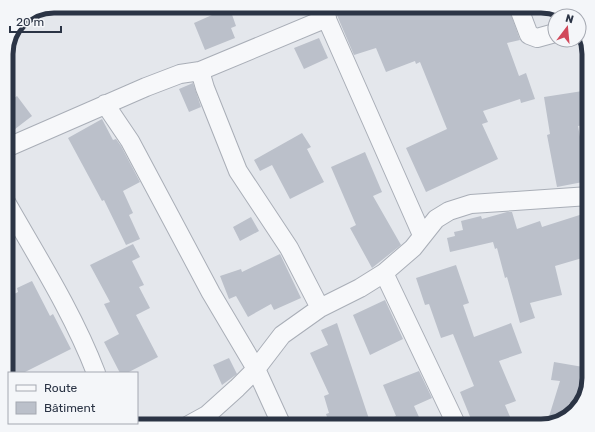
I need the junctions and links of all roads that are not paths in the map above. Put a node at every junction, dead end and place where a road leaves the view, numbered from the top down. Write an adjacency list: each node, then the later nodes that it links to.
1 (322, 13): 5 (street)
2 (324, 13): 10 (street)
3 (521, 13): 4 (street)
4 (547, 35)
5 (200, 71): 6 (street); 12 (street)
6 (105, 104): 7 (street); 13 (street)
7 (13, 145)
8 (582, 196): 10 (street)
9 (13, 214): 14 (street)
10 (422, 235): 11 (street)
11 (384, 273): 12 (street); 17 (street)
12 (320, 308): 13 (street)
13 (256, 369): 15 (street); 16 (street)
14 (96, 372)
15 (200, 419)
16 (279, 419)
17 (455, 419)

